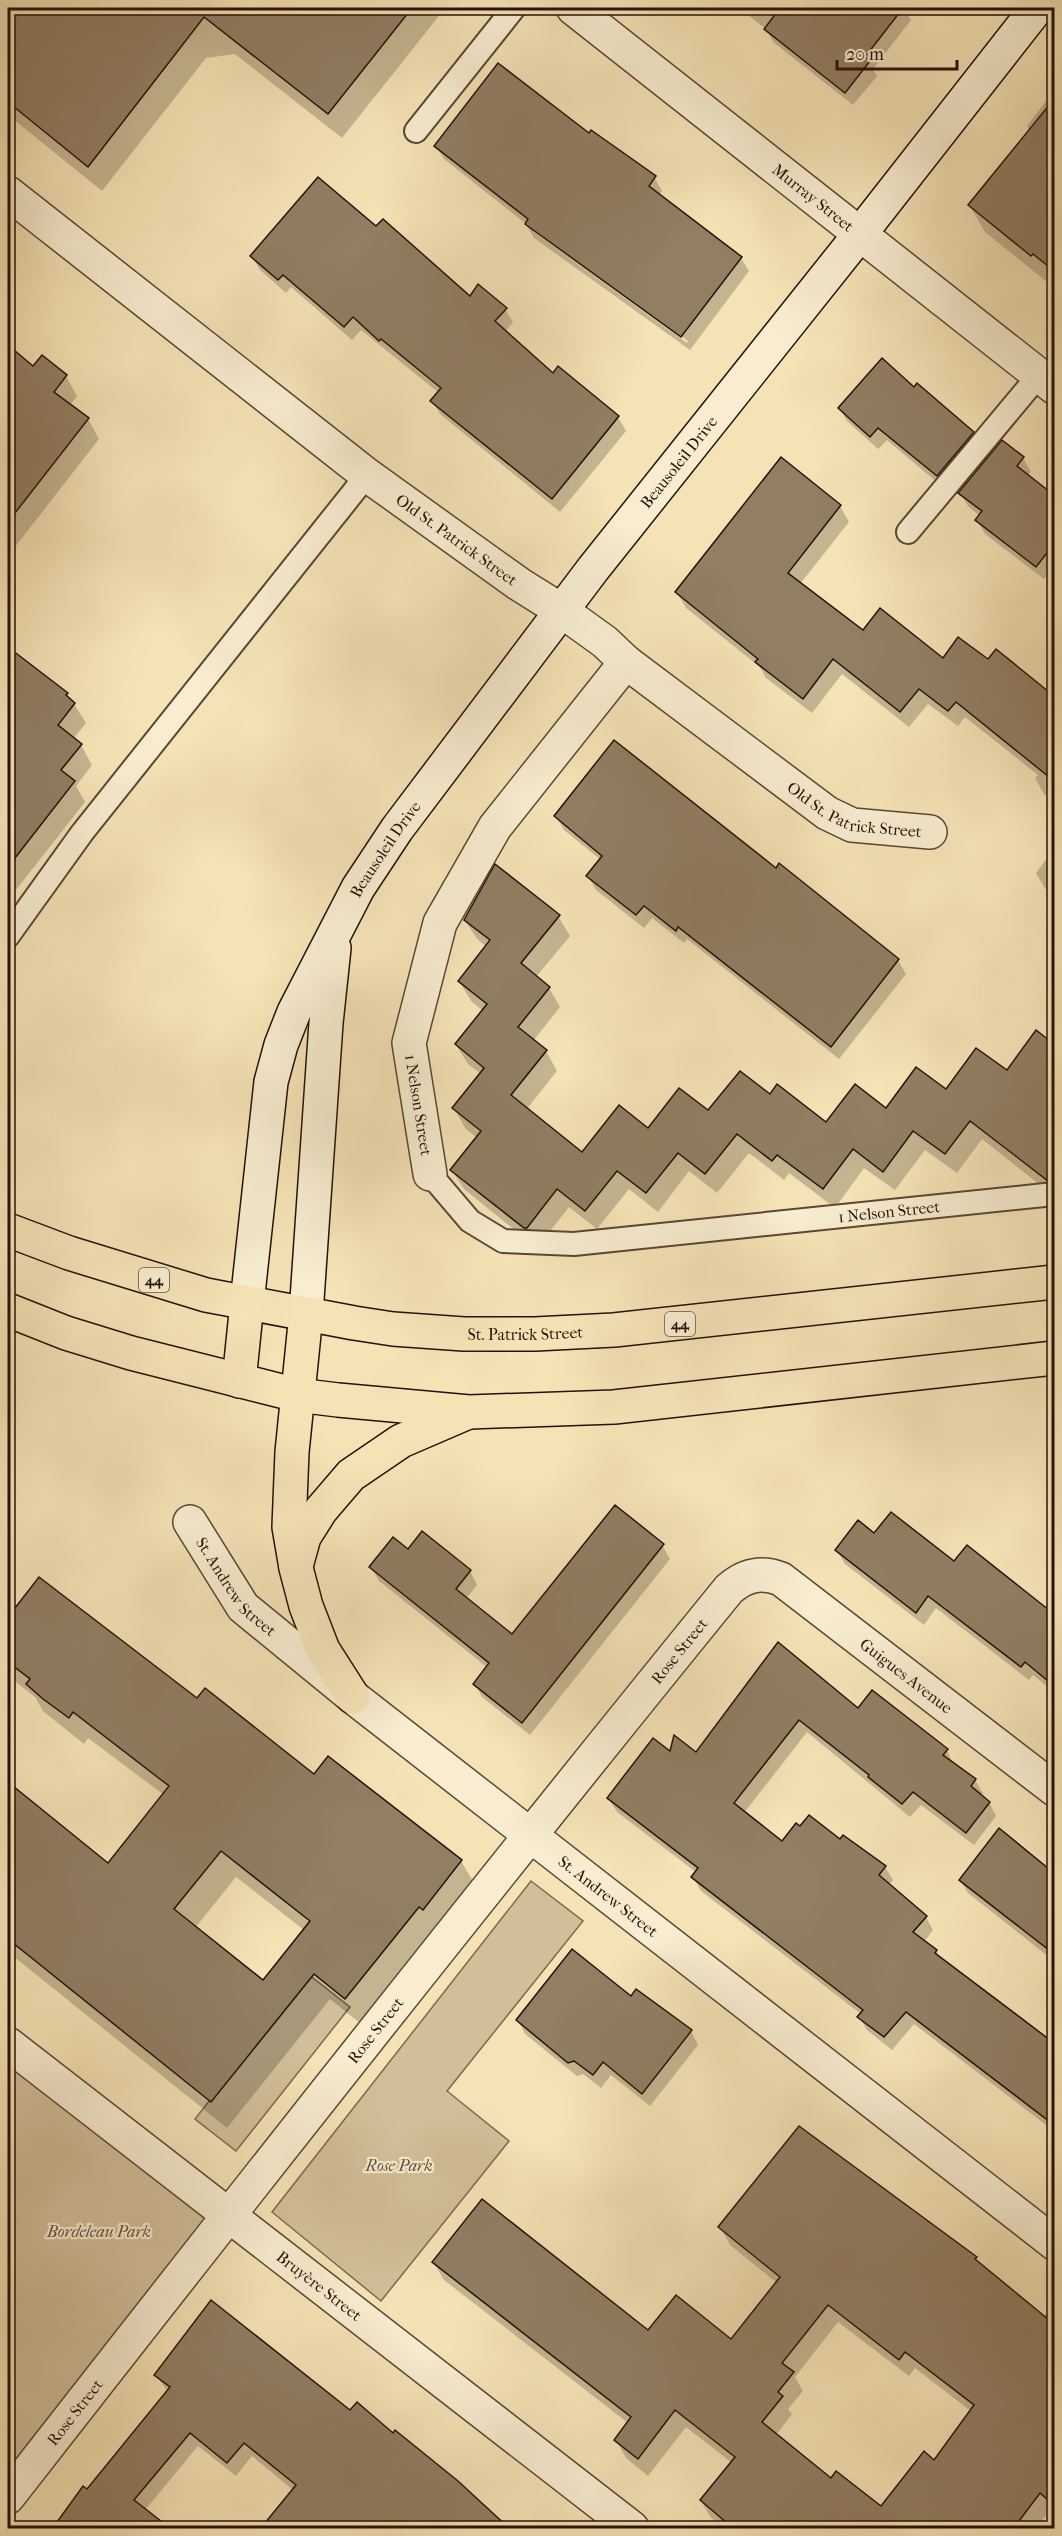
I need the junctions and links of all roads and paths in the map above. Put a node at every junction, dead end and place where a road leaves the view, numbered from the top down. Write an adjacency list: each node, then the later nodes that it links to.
1 (514, 8): 4 (lane)
2 (573, 8): 6 (street, Murray Street)
3 (1037, 8): 6 (street, Beausoleil Drive)
4 (416, 132)
5 (8, 193): 8 (street, Old St. Patrick Street)
6 (860, 234): 7 (street, Murray Street); 10 (street, Beausoleil Drive)
7 (1047, 381): 9 (lane)
8 (367, 475): 10 (street, Old St. Patrick Street); 14 (lane)
9 (908, 532)
10 (562, 611): 11 (street, Old St. Patrick Street); 13 (street, Beausoleil Drive)
11 (626, 662): 12 (street, Old St. Patrick Street); 15 (street, 1 Nelson Street)
12 (930, 832)
13 (336, 929): 19 (street, Beausoleil Drive); 21 (street, Beausoleil Drive)
14 (8, 936)
15 (430, 1174): 16 (lane, 1 Nelson Street)
16 (1054, 1194)
17 (8, 1230): 19 (main road, St. Patrick Street / 44)
18 (1054, 1282): 21 (main road, St. Patrick Street / 44)
19 (247, 1303): 21 (main road, St. Patrick Street / 44); 23 (main road)
20 (8, 1310): 23 (main road)
21 (306, 1314): 24 (main road)
22 (1054, 1358): 25 (main road)
23 (239, 1381): 24 (main road)
24 (297, 1395): 25 (main road); 27 (main road)
25 (469, 1412): 27 (main road)
26 (190, 1522): 29 (street, St. Andrew Street)
27 (296, 1568): 29 (main road)
28 (753, 1575): 30 (street, Guigues Avenue); 31 (street, Rose Street)
29 (352, 1697): 31 (street, St. Andrew Street)
30 (1054, 1789)
31 (530, 1833): 33 (street, Rose Street); 34 (street, St. Andrew Street)
32 (8, 2044): 33 (street, Bruyère Street)
33 (227, 2216): 35 (street, Rose Street); 36 (street, Bruyère Street)
34 (1054, 2243)
35 (8, 2497)
36 (632, 2529)

